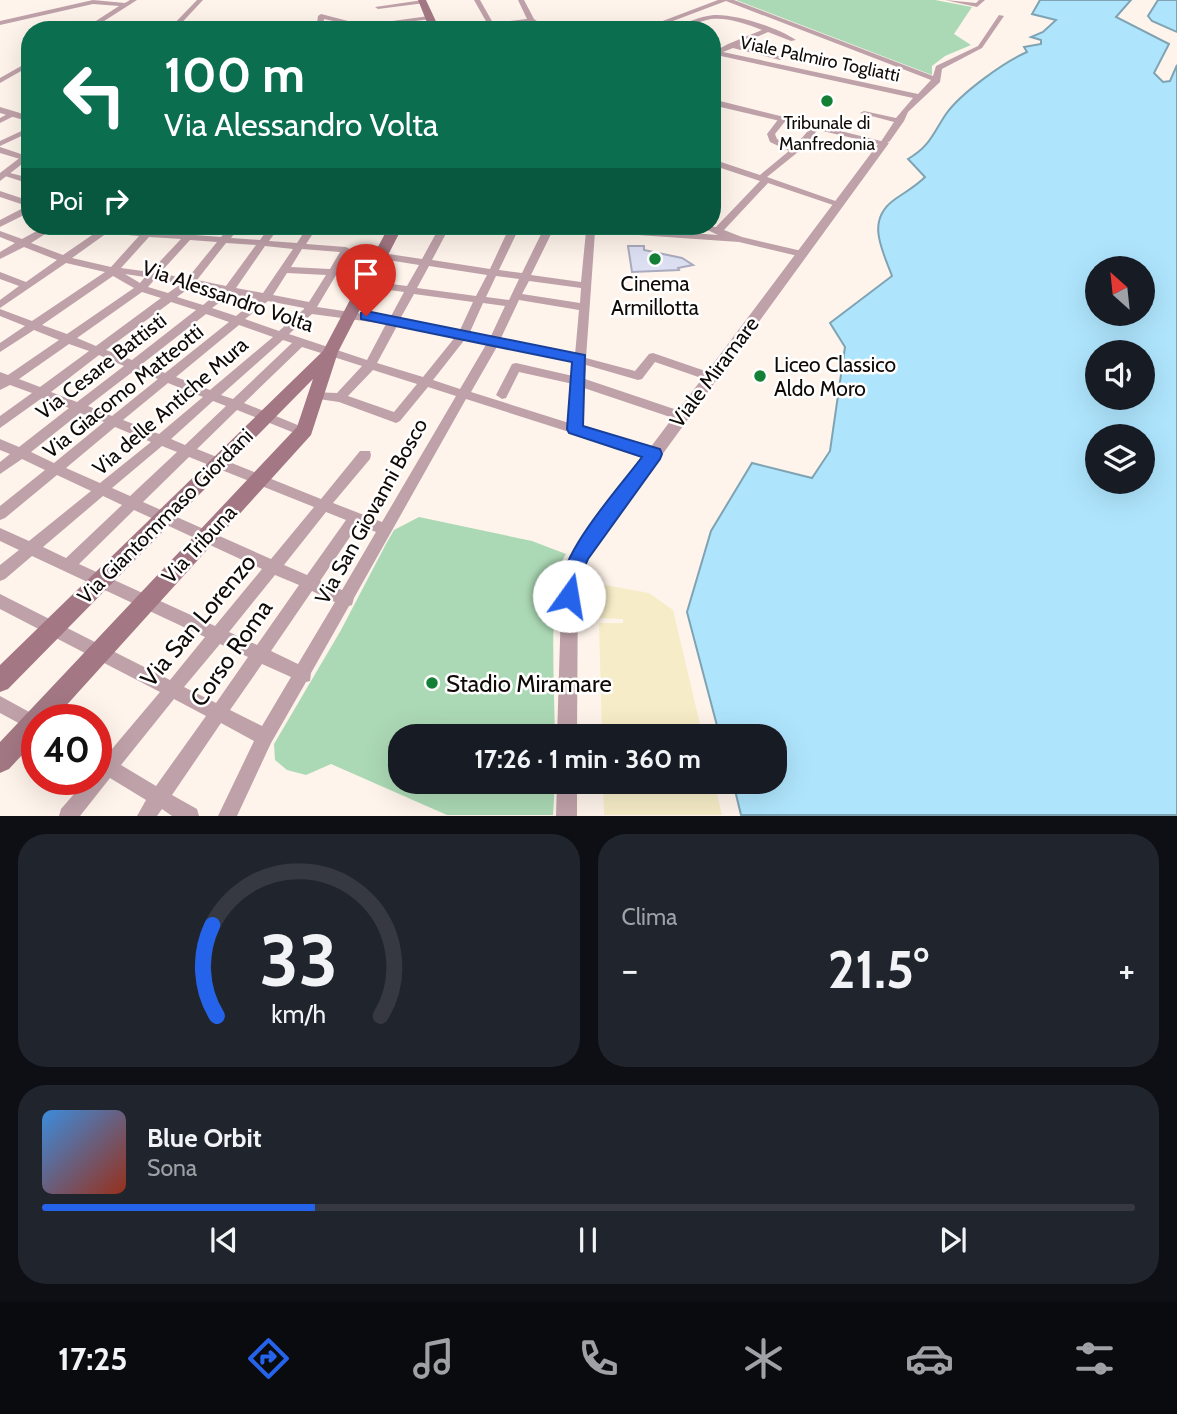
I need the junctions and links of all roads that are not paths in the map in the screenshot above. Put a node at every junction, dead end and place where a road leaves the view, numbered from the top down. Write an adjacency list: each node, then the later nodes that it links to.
1 (90, 0): 14 (street)
2 (134, 0): 10 (street)
3 (200, 0): 16 (street)
4 (477, 0): 22 (street)
5 (521, 0): 13 (street)
6 (726, 0): 24 (street); 26 (street)
7 (948, 0): 8 (street)
8 (982, 0)
9 (422, 1): 12 (main road); 19 (street)
10 (125, 5): 14 (street); 15 (street)
11 (1001, 16): 34 (street)
12 (429, 18): 20 (street); 21 (main road)
13 (531, 20): 23 (street)
14 (0, 21)
15 (99, 21)
16 (180, 21)
17 (320, 21): 18 (street)
18 (334, 21)
19 (389, 21)
20 (415, 21)
21 (430, 21)
22 (489, 21)
23 (526, 21)
24 (667, 21)
25 (701, 21): 27 (street)
26 (788, 23): 27 (street); 34 (street)
27 (768, 30): 28 (street); 29 (street)
28 (796, 41)
29 (729, 45): 30 (street); 32 (street)
30 (721, 49)
31 (721, 54): 36 (street, Viale Palmiro Togliatti)
32 (780, 58)
33 (21, 68): 35 (street)
34 (937, 80): 36 (street)
35 (0, 81)
36 (921, 97): 44 (street)
37 (721, 104): 42 (street)
38 (0, 110): 40 (street)
39 (864, 113): 44 (street)
40 (14, 114): 41 (street); 43 (street)
41 (21, 116)
42 (783, 119): 45 (street); 49 (street)
43 (0, 121)
44 (900, 121): 47 (street)
45 (816, 127): 47 (street); 49 (street)
46 (21, 134): 48 (street)
47 (884, 143): 59 (street, Viale Miramare)
48 (0, 144)
49 (792, 149): 56 (street)
50 (0, 150): 51 (street)
51 (21, 155)
52 (21, 162): 54 (street)
53 (721, 165): 56 (street)
54 (3, 175): 55 (street)
55 (21, 179)
56 (764, 179): 59 (street); 62 (street)
57 (0, 194): 58 (street)
58 (21, 202)
59 (839, 204): 84 (street, Viale Miramare)
60 (21, 211): 61 (street)
61 (0, 224)
62 (721, 228)
63 (721, 232): 79 (street)
64 (0, 234): 82 (street)
65 (38, 235): 82 (street)
66 (100, 235): 87 (street)
67 (145, 235): 90 (street)
68 (178, 235): 78 (street)
69 (227, 235): 80 (street)
70 (269, 235): 81 (street, Via Cesare Battisti)
71 (307, 235): 83 (street, Via Giacomo Matteotti)
72 (392, 235): 85 (main road)
73 (440, 235): 88 (street)
74 (511, 235): 92 (street)
75 (546, 235): 95 (street, Via San Giovanni Bosco)
76 (589, 235): 99 (street)
77 (696, 235): 79 (street)
78 (189, 237): 80 (street); 94 (street)
79 (739, 239): 84 (street)
80 (223, 240): 81 (street); 96 (street)
81 (264, 243): 83 (street); 101 (street, Via Cesare Battisti)
82 (22, 244): 86 (street); 87 (street)
83 (300, 246): 89 (street, Via Giacomo Matteotti); 91 (street, Via delle Antiche Mura)
84 (802, 254): 129 (street, Viale Miramare)
85 (382, 256): 88 (street); 97 (main road)
86 (0, 257)
87 (66, 260): 90 (street); 98 (street)
88 (425, 262): 92 (street); 102 (street)
89 (287, 270): 91 (street); 103 (street, Via Giacomo Matteotti)
90 (113, 271): 94 (street); 100 (street, Via Alessandro Volta); 115 (street)
91 (334, 272): 110 (street, Via delle Antiche Mura)
92 (493, 272): 95 (street); 105 (street)
93 (0, 275): 98 (street)
94 (154, 275): 96 (street); 100 (street)
95 (525, 277): 99 (street); 106 (street, Via San Giovanni Bosco)
96 (190, 282): 101 (street); 104 (street)
97 (368, 284): 102 (street); 112 (main road)
98 (28, 286): 107 (street)
99 (586, 286): 108 (street)
100 (141, 288): 104 (street, Via Alessandro Volta); 118 (street)
101 (229, 290): 103 (street); 109 (street, Via Cesare Battisti)
102 (410, 290): 105 (street); 114 (street)
103 (266, 297): 110 (street); 113 (street, Via Giacomo Matteotti)
104 (171, 298): 109 (street, Via Alessandro Volta); 122 (street)
105 (480, 300): 106 (street); 117 (street)
106 (514, 300): 108 (street); 119 (street, Via San Giovanni Bosco)
107 (0, 305)
108 (584, 307): 125 (street)
109 (206, 310): 113 (street, Via Alessandro Volta); 126 (street, Via Cesare Battisti)
110 (310, 310): 112 (street); 116 (street, Via delle Antiche Mura)
111 (0, 312): 115 (street)
112 (351, 315): 114 (street); 123 (main road)
113 (239, 321): 116 (street, Via Alessandro Volta); 130 (street, Via Giacomo Matteotti)
114 (394, 321): 117 (street); 127 (street)
115 (34, 325): 118 (street); 121 (street)
116 (281, 335): 120 (street, Via Alessandro Volta); 138 (street, Via delle Antiche Mura)
117 (463, 335): 119 (street); 133 (street)
118 (68, 339): 122 (street); 131 (street)
119 (494, 341): 125 (street); 135 (street, Via San Giovanni Bosco)
120 (300, 342): 123 (street, Via Alessandro Volta); 140 (street)
121 (0, 348)
122 (99, 351): 126 (street); 134 (street)
123 (330, 352): 127 (street, Via Alessandro Volta); 136 (main road, Via Tribuna); 143 (main road, Via Giantommaso Giordani)
124 (523, 354): 128 (street)
125 (580, 359): 129 (street); 132 (street)
126 (135, 365): 130 (street); 141 (street, Via Cesare Battisti)
127 (370, 365): 133 (street, Via Alessandro Volta); 139 (street)
128 (516, 367): 132 (street); 137 (street)
129 (710, 377): 142 (street, Viale Miramare)
130 (169, 379): 138 (street); 146 (street, Via Giacomo Matteotti)
131 (3, 381): 134 (street)
132 (578, 381): 142 (street); 148 (street)
133 (425, 382): 135 (street, Via Alessandro Volta); 144 (street)
134 (41, 393): 141 (street); 145 (street)
135 (464, 394): 148 (street, Via Alessandro Volta); 165 (street, Via San Giovanni Bosco)
136 (316, 395): 139 (street); 158 (main road, Via Tribuna)
137 (502, 395)
138 (212, 396): 140 (street); 149 (street, Via delle Antiche Mura)
139 (340, 398): 144 (street)
140 (235, 405): 143 (street); 151 (street)
141 (79, 408): 146 (street); 152 (street, Via Cesare Battisti)
142 (682, 416): 153 (street, Viale Miramare)
143 (265, 417): 147 (street); 155 (main road, Via Giantommaso Giordani)
144 (396, 418)
145 (0, 423)
146 (115, 423): 149 (street); 157 (street, Via Giacomo Matteotti)
147 (296, 429)
148 (575, 429): 153 (street, Via Alessandro Volta)
149 (160, 441): 151 (street); 159 (street, Via delle Antiche Mura)
150 (0, 444): 152 (street)
151 (187, 451): 155 (street); 160 (street)
152 (20, 453): 156 (street, Via Cesare Battisti); 157 (street)
153 (654, 454): 188 (street, Viale Miramare)
154 (365, 455): 161 (street, Via San Lorenzo)
155 (218, 464): 158 (street); 163 (main road, Via Giantommaso Giordani)
156 (0, 469)
157 (56, 470): 159 (street); 162 (street, Via Giacomo Matteotti)
158 (258, 480): 161 (street); 167 (main road, Via Tribuna)
159 (102, 490): 160 (street); 168 (street, Via delle Antiche Mura)
160 (132, 503): 163 (street); 169 (street)
161 (324, 506): 164 (street); 170 (street, Via San Lorenzo)
162 (0, 514)
163 (164, 517): 167 (street); 172 (main road, Via Giantommaso Giordani)
164 (355, 518): 165 (street); 173 (street, Corso Roma)
165 (385, 530): 174 (street, Via San Giovanni Bosco)
166 (0, 534): 168 (street)
167 (206, 537): 170 (street); 176 (main road, Via Tribuna)
168 (31, 549): 169 (street); 171 (street, Via delle Antiche Mura)
169 (68, 566): 172 (street)
170 (273, 567): 173 (street); 178 (street, Via San Lorenzo)
171 (0, 574)
172 (100, 581): 176 (street); 177 (main road, Via Giantommaso Giordani)
173 (310, 583): 174 (street); 180 (street, Corso Roma)
174 (347, 600): 181 (street, Via San Giovanni Bosco)
175 (0, 601): 177 (street)
176 (146, 602): 178 (street); 179 (main road, Via Tribuna)
177 (52, 628): 179 (street); 182 (main road, Via Giantommaso Giordani)
178 (217, 635): 180 (street); 183 (street, Via San Lorenzo)
179 (100, 652): 183 (street); 185 (main road, Via Tribuna)
180 (259, 655): 181 (street); 186 (street, Corso Roma)
181 (304, 675): 189 (street, Via San Giovanni Bosco)
182 (0, 681)
183 (172, 689): 186 (street); 191 (street, Via San Lorenzo)
184 (0, 704): 187 (street)
185 (52, 704)
186 (219, 713): 189 (street); 196 (street, Corso Roma)
187 (21, 714)
188 (567, 724)
189 (265, 737): 200 (street, Via San Giovanni Bosco)
190 (21, 738): 192 (main road, Via Tribuna)
191 (112, 753)
192 (0, 761)
193 (112, 770): 196 (street)
194 (567, 794): 201 (street)
195 (82, 795): 197 (street, Via San Lorenzo)
196 (159, 797): 198 (street, Corso Roma); 199 (street)
197 (68, 816)
198 (146, 816)
199 (190, 816)
200 (227, 816)
201 (566, 816)

